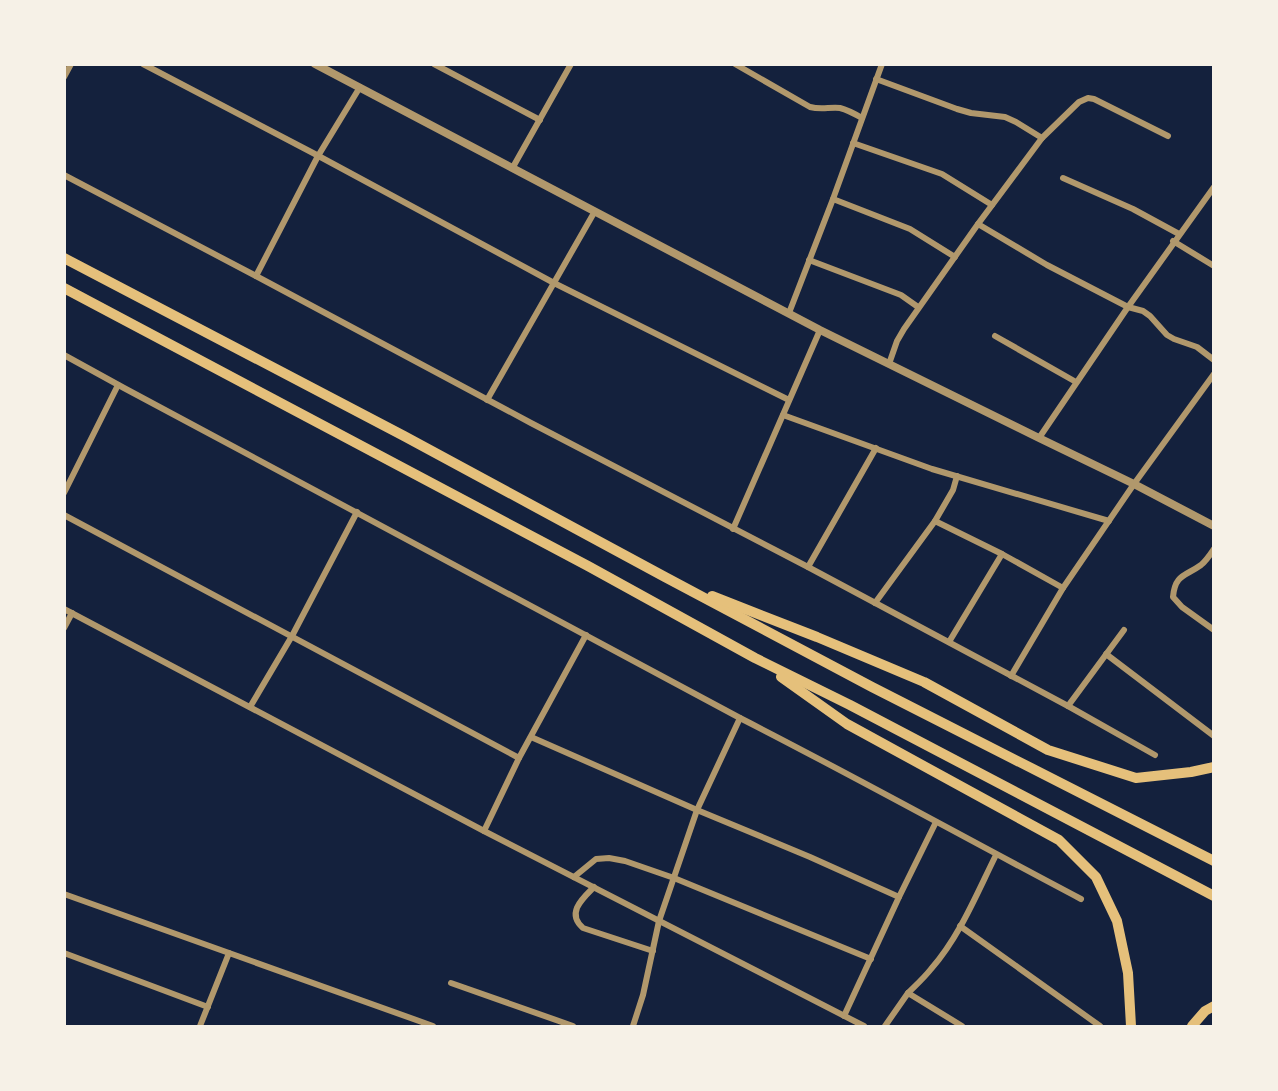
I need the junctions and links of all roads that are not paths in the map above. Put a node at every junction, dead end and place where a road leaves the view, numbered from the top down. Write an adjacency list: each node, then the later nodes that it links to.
1 (71, 64): 8 (street)
2 (142, 64): 16 (street)
3 (315, 64): 10 (street)
4 (434, 64): 12 (street)
5 (571, 64): 12 (street)
6 (735, 64): 11 (street)
7 (882, 64): 9 (street)
8 (64, 77)
9 (876, 80): 11 (street); 14 (street)
10 (360, 87): 16 (street); 17 (street)
11 (862, 118): 15 (street)
12 (540, 120): 17 (street)
13 (1168, 135): 14 (street)
14 (1042, 138): 22 (street)
15 (853, 143): 21 (street); 22 (street)
16 (318, 156): 31 (street); 32 (street)
17 (513, 167): 23 (street)
18 (64, 175): 31 (street)
19 (1063, 178): 25 (street)
20 (1214, 187): 25 (street)
21 (833, 199): 27 (street); 29 (street)
22 (992, 205): 24 (street)
23 (595, 211): 32 (street); 36 (street)
24 (978, 224): 27 (street); 35 (street)
25 (1179, 234): 26 (street)
26 (1173, 241): 30 (street); 35 (street)
27 (955, 257): 34 (street)
28 (64, 258): 62 (highway)
29 (809, 260): 34 (street); 36 (street)
30 (1214, 266)
31 (256, 276): 45 (street)
32 (554, 282): 45 (street); 46 (street)
33 (64, 288): 74 (highway)
34 (918, 307): 41 (street)
35 (1128, 307): 40 (street); 43 (street)
36 (789, 313): 37 (street)
37 (820, 330): 41 (street); 46 (street)
38 (995, 336): 43 (street)
39 (64, 355): 44 (street)
40 (1214, 360)
41 (889, 364): 48 (street)
42 (1214, 374): 51 (street)
43 (1076, 382): 48 (street)
44 (118, 385): 52 (street); 53 (street)
45 (487, 400): 58 (street)
46 (789, 400): 47 (street)
47 (783, 415): 49 (street); 58 (street)
48 (1039, 438): 51 (street)
49 (876, 448): 50 (street); 61 (street)
50 (957, 476): 55 (street); 56 (street)
51 (1134, 484): 56 (street); 57 (street)
52 (64, 493)
53 (357, 512): 70 (street); 71 (street)
54 (64, 515): 71 (street)
55 (935, 521): 60 (street); 64 (street)
56 (1109, 521): 63 (street)
57 (1214, 526)
58 (734, 529): 61 (street)
59 (1214, 549): 69 (street)
60 (1002, 554): 63 (street); 72 (street)
61 (808, 567): 64 (street)
62 (664, 577): 83 (highway); 88 (highway)
63 (1063, 588): 75 (street)
64 (875, 603): 72 (street)
65 (64, 609): 66 (street)
66 (72, 613): 67 (street); 76 (street)
67 (64, 628)
68 (1124, 630): 73 (street)
69 (1214, 630)
70 (586, 635): 78 (street); 79 (street)
71 (292, 636): 76 (street); 82 (street)
72 (949, 642): 75 (street)
73 (1106, 654): 77 (street); 80 (street)
74 (755, 658): 93 (highway); 115 (highway)
75 (1011, 676): 77 (street)
76 (250, 706): 86 (street)
77 (1068, 706): 81 (street)
78 (740, 718): 84 (street); 85 (street)
79 (531, 736): 82 (street); 84 (street)
80 (1214, 736)
81 (1155, 755)
82 (519, 758): 86 (street)
83 (1214, 767)
84 (697, 810): 90 (street); 94 (street)
85 (936, 822): 87 (street); 94 (street)
86 (484, 831): 89 (street)
87 (996, 855): 95 (street); 97 (street)
88 (1214, 861)
89 (574, 877): 90 (street); 91 (street)
90 (674, 878): 96 (street); 101 (street)
91 (594, 887): 96 (street); 98 (street)
92 (64, 894): 99 (street)
93 (1214, 896)
94 (899, 897): 101 (street)
95 (1081, 899)
96 (659, 921): 98 (street); 106 (street)
97 (960, 926): 103 (street); 114 (street)
98 (653, 951): 110 (street)
99 (229, 952): 105 (street); 108 (street)
100 (64, 953): 105 (street)
101 (871, 959): 106 (street)
102 (451, 983): 109 (street)
103 (908, 993): 112 (street); 113 (street)
104 (1214, 1006): 116 (highway)
105 (208, 1007): 107 (street)
106 (844, 1016): 111 (street)
107 (200, 1026)
108 (433, 1026)
109 (573, 1026)
110 (633, 1026)
111 (864, 1026)
112 (885, 1026)
113 (962, 1026)
114 (1100, 1026)
115 (1131, 1026)
116 (1192, 1026)

